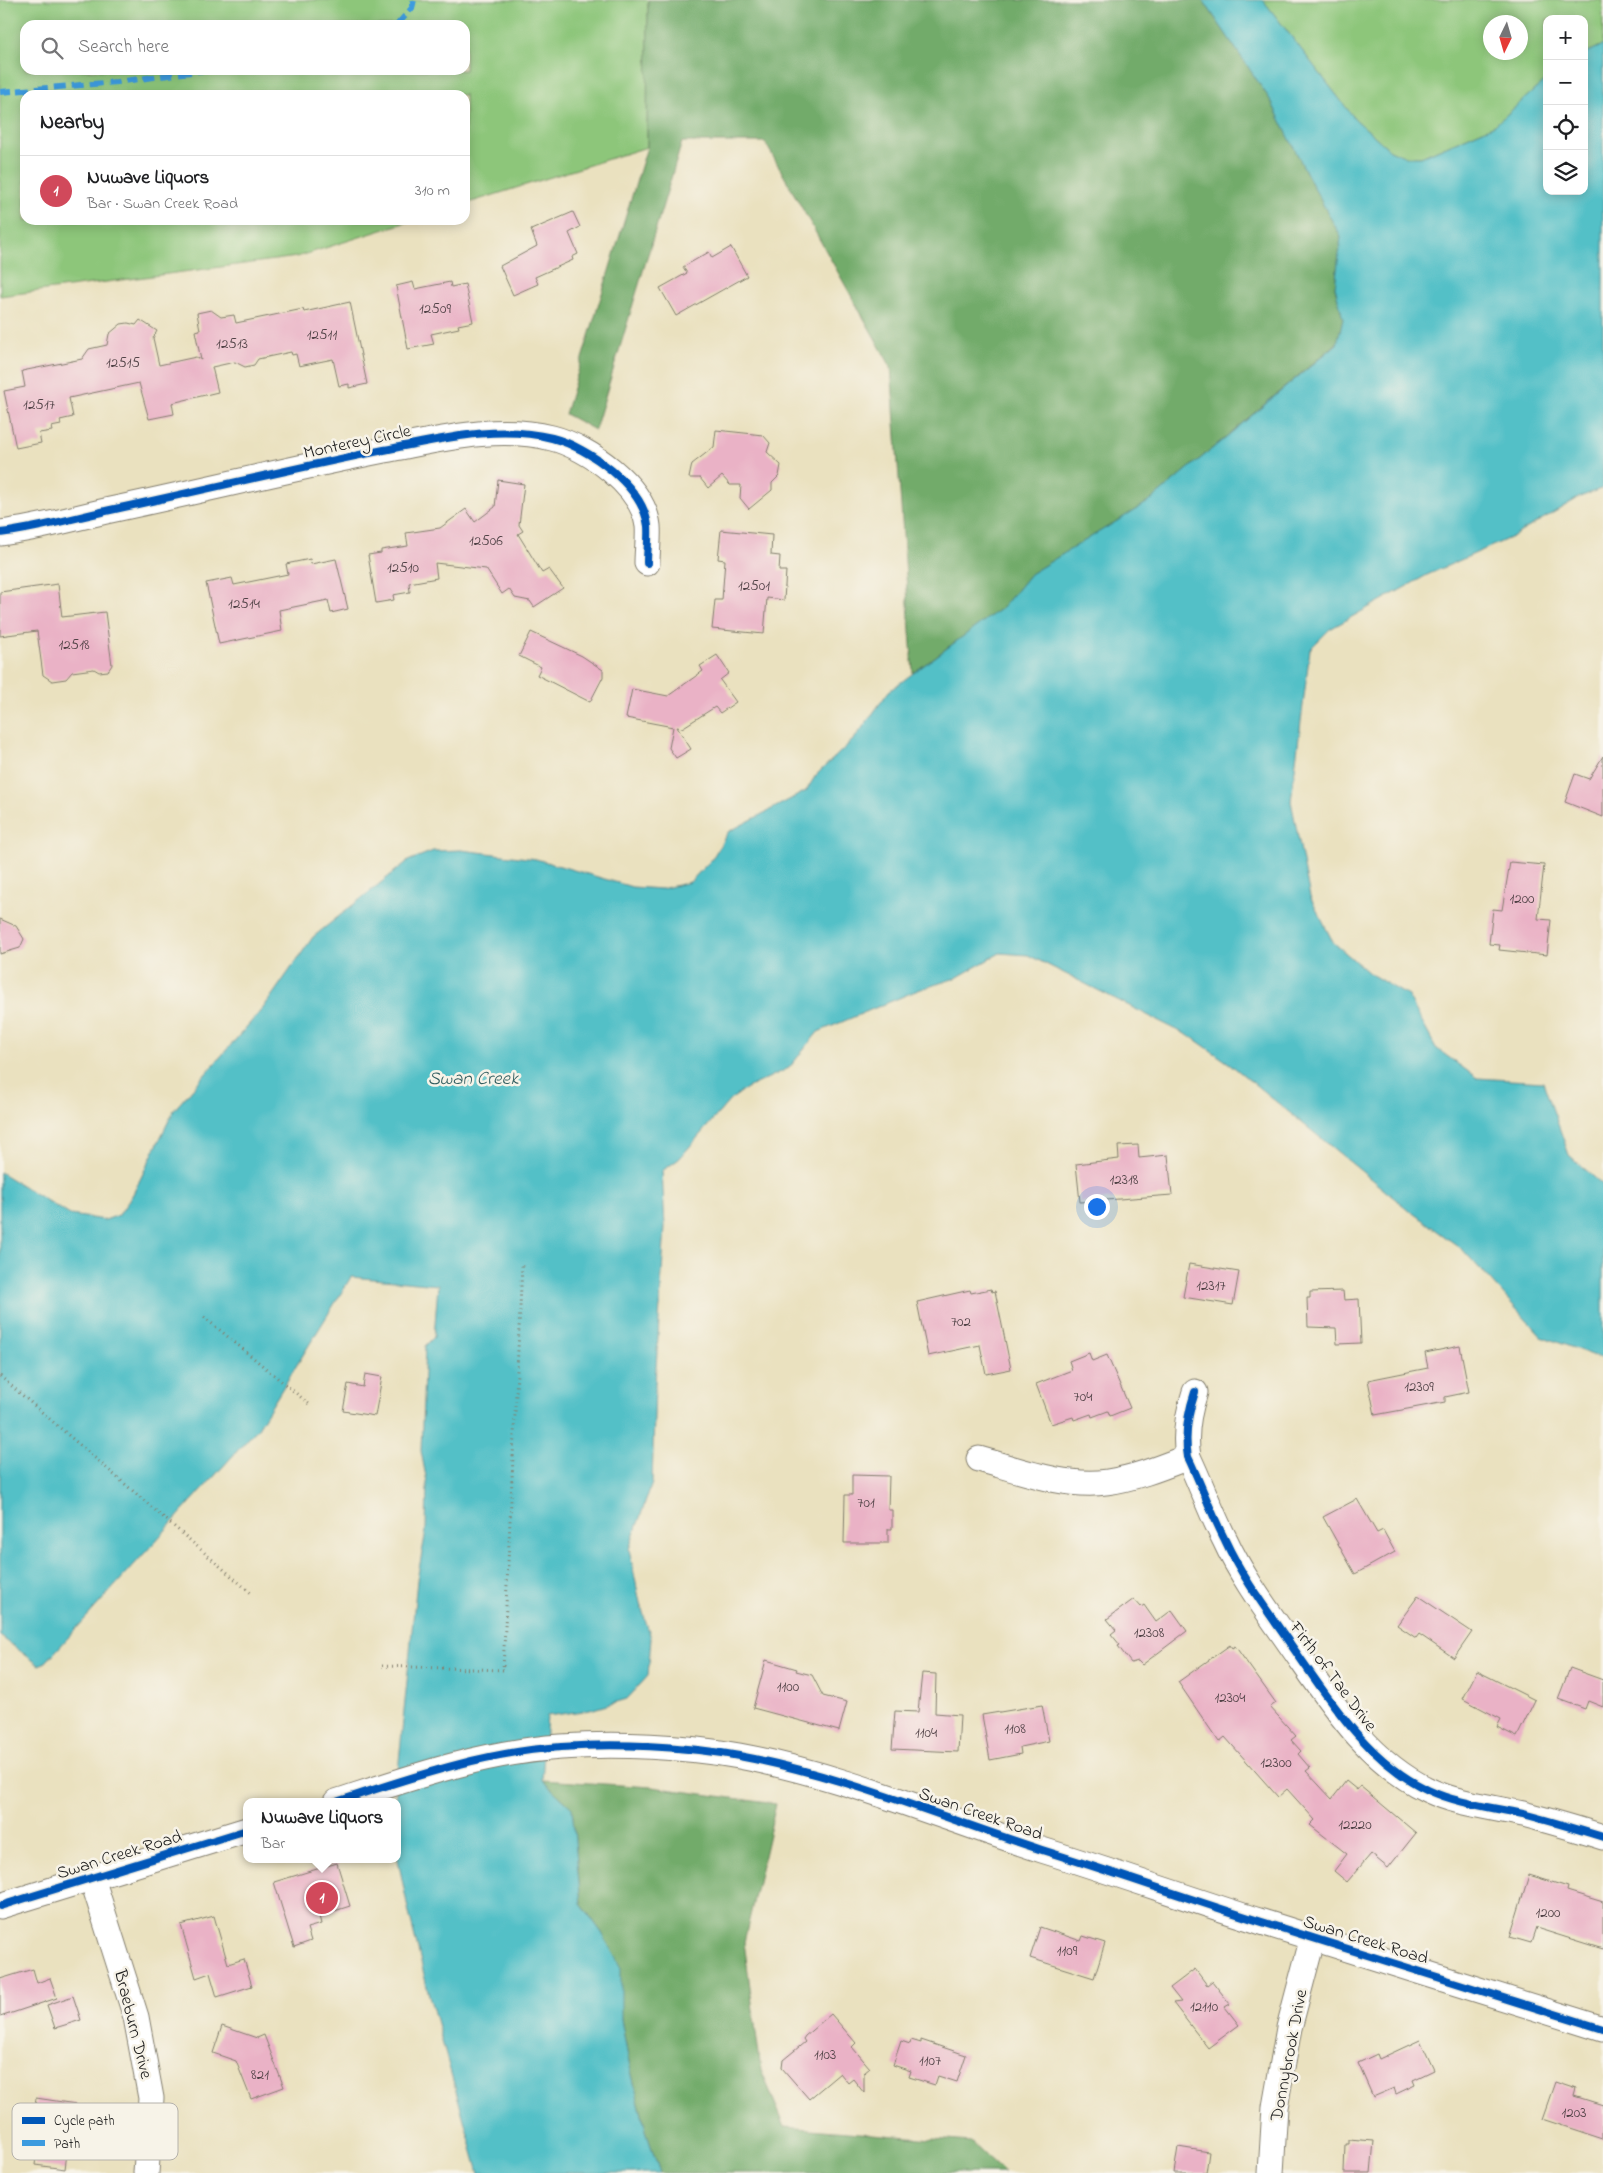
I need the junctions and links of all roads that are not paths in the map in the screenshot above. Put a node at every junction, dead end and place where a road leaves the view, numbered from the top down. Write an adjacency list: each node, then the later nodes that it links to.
1 (0, 532): 2 (street, Monterey Circle)
2 (647, 563)
3 (1195, 1392): 4 (street, Firth of Tae Drive)
4 (1188, 1457): 5 (street); 8 (street, Firth of Tae Drive)
5 (979, 1459)
6 (348, 1798): 11 (street, Swan Creek Road)
7 (243, 1831): 9 (street, Swan Creek Road)
8 (1603, 1837)
9 (92, 1878): 10 (street, Swan Creek Road); 13 (street, Braeburn Drive)
10 (0, 1906)
11 (1314, 1937): 12 (street, Swan Creek Road); 16 (street, Donnybrook Drive)
12 (1603, 2029)
13 (151, 2103)
14 (147, 2160): 15 (street, Braeburn Drive)
15 (146, 2173)
16 (1271, 2173)

